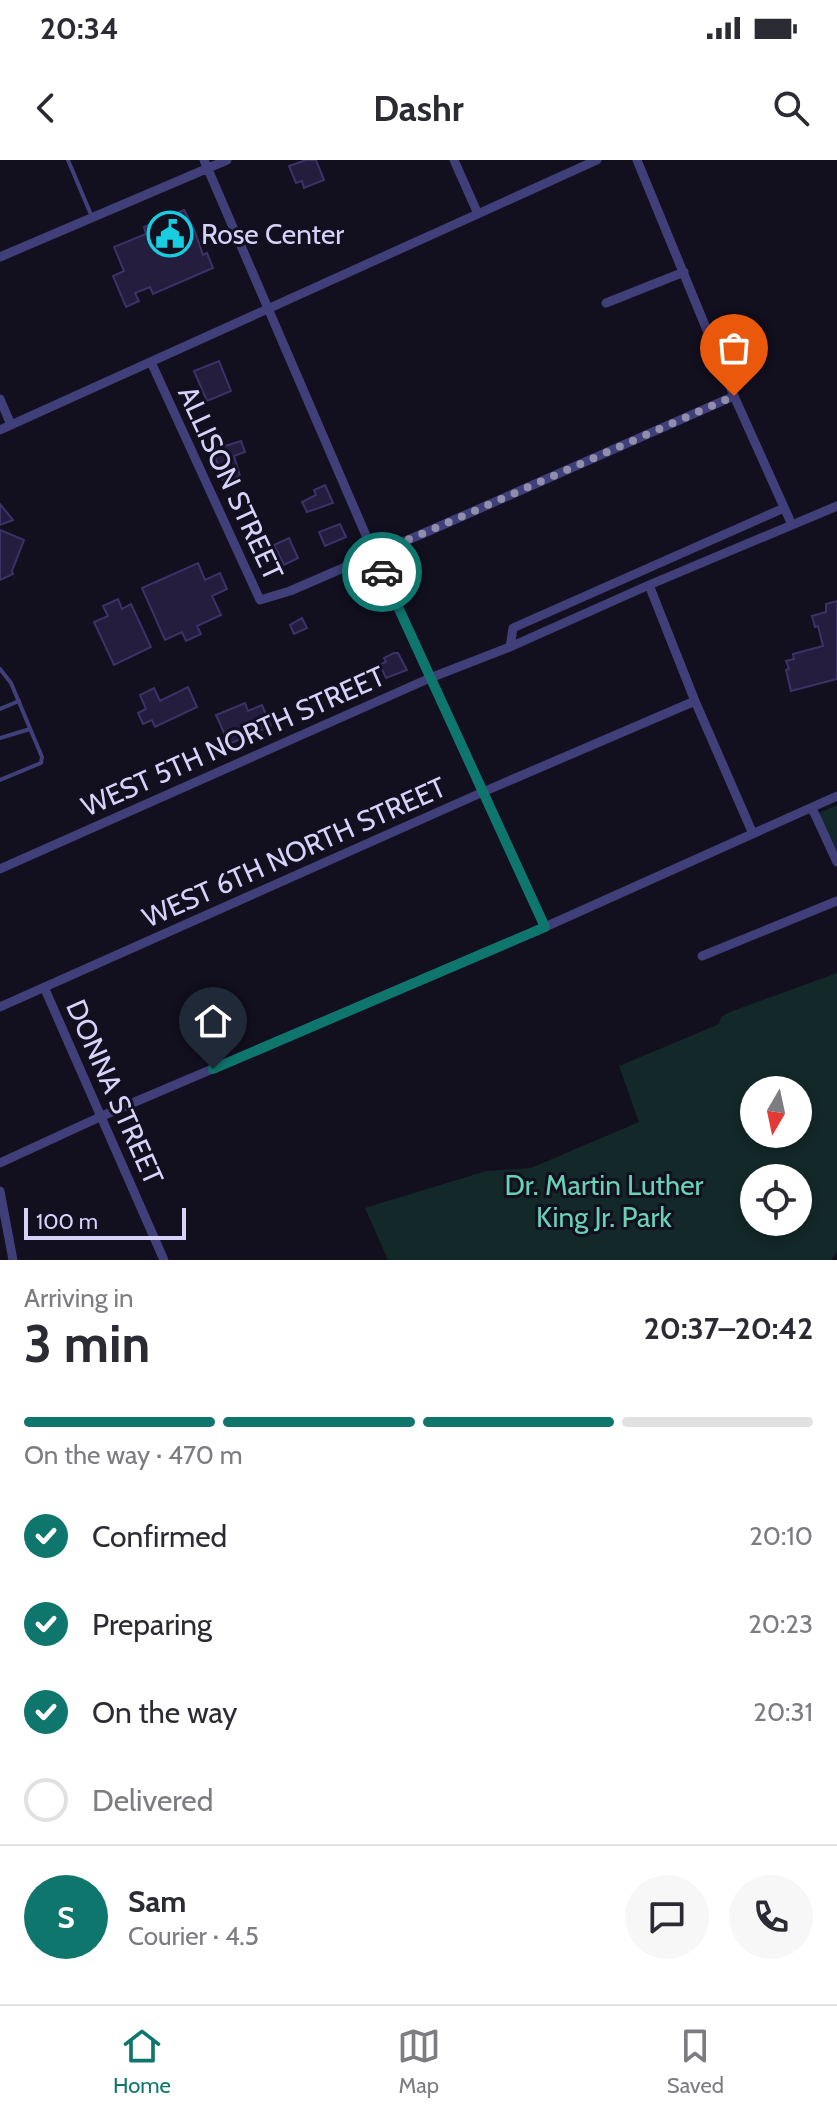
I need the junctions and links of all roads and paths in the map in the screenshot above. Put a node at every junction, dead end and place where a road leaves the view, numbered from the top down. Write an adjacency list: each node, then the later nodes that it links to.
1 (68, 160): 8 (lane)
2 (227, 160): 6 (street)
3 (454, 160): 7 (street)
4 (597, 160): 7 (street)
5 (637, 160): 10 (street)
6 (206, 164): 8 (street); 12 (street)
7 (478, 214): 12 (street)
8 (92, 217): 9 (street)
9 (0, 257)
10 (684, 272): 11 (street); 14 (street)
11 (606, 303)
12 (268, 310): 13 (street); 21 (street)
13 (151, 362): 16 (street); 21 (street, ALLISON STREET)
14 (734, 396): 19 (street); 21 (street)
15 (0, 399): 16 (street)
16 (11, 425): 17 (street)
17 (0, 430)
18 (837, 506): 20 (street, WEST 5TH NORTH STREET)
19 (784, 508): 20 (street); 23 (street)
20 (792, 525): 22 (street, WEST 5TH NORTH STREET)
21 (374, 554): 25 (street)
22 (649, 585): 23 (street, WEST 5TH NORTH STREET); 27 (street)
23 (510, 647): 25 (street, WEST 5TH NORTH STREET)
24 (0, 669): 26 (lane)
25 (430, 678): 32 (street); 37 (street, WEST 5TH NORTH STREET)
26 (19, 701): 28 (lane); 29 (lane)
27 (695, 701): 32 (street, WEST 6TH NORTH STREET); 35 (street)
28 (0, 709)
29 (30, 729): 30 (lane); 31 (lane)
30 (0, 738)
31 (0, 780)
32 (483, 792): 39 (street); 41 (street, WEST 6TH NORTH STREET)
33 (837, 796): 34 (street)
34 (812, 808): 35 (street); 36 (street)
35 (753, 834): 39 (street)
36 (837, 862)
37 (0, 869)
38 (837, 901): 40 (street)
39 (545, 927): 43 (street)
40 (702, 956)
41 (44, 987): 42 (street, WEST 6TH NORTH STREET); 43 (street, DONNA STREET)
42 (0, 1007)
43 (102, 1116): 44 (street); 47 (street, DONNA STREET)
44 (0, 1163)
45 (0, 1191): 46 (street)
46 (13, 1260)
47 (164, 1260)

